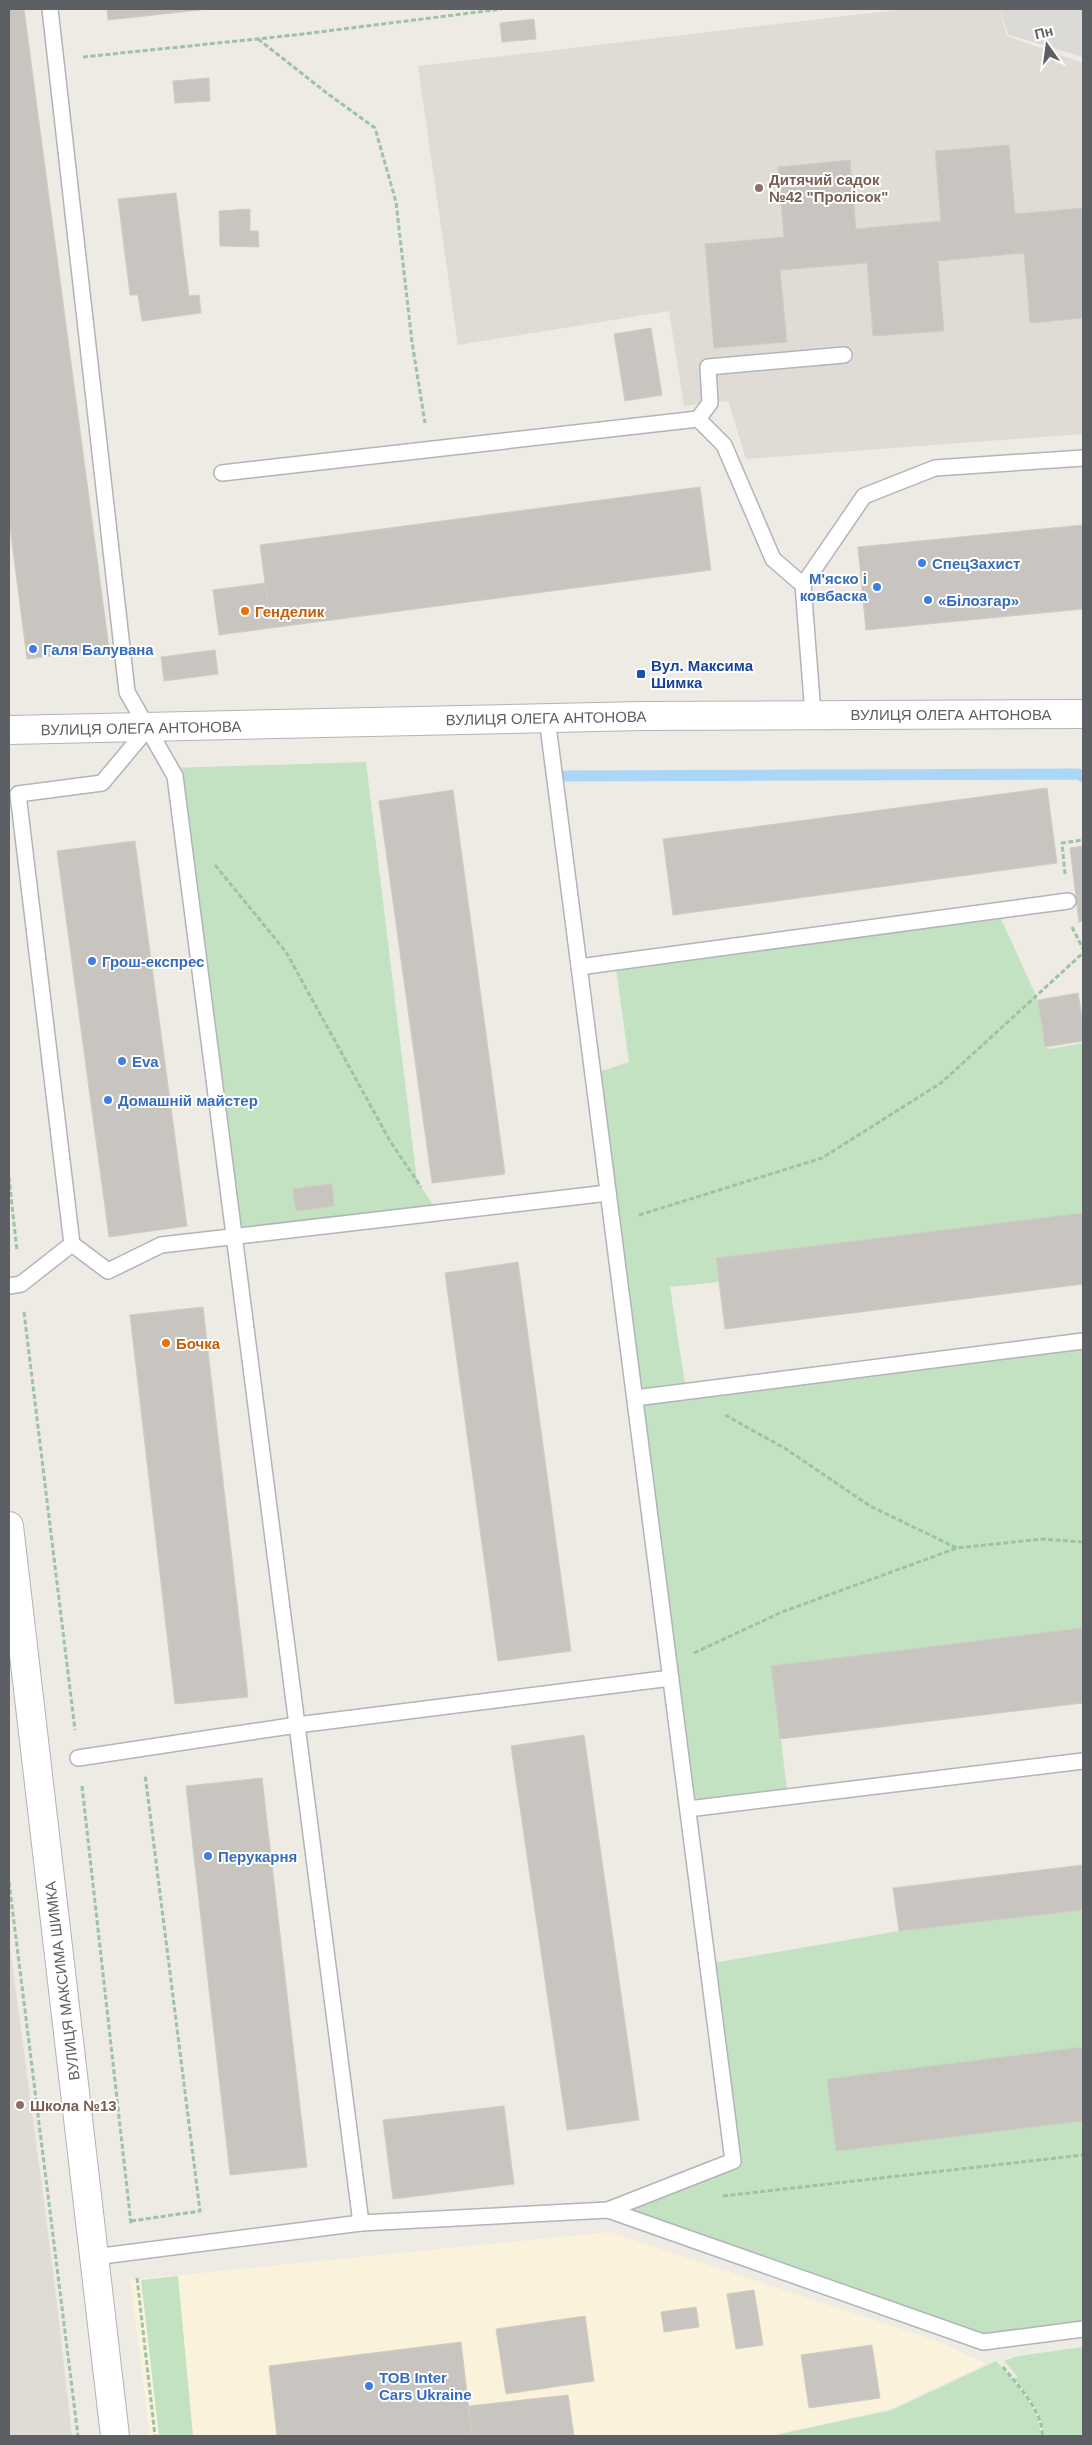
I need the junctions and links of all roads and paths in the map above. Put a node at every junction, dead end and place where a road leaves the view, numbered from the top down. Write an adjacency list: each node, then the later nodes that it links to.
1 (50, 9): 4 (lane)
2 (502, 9): 3 (path)
3 (258, 39): 4 (path); 7 (path)
4 (56, 60): 14 (lane)
5 (844, 355): 6 (lane)
6 (698, 419): 7 (lane); 10 (lane)
7 (430, 450): 9 (lane)
8 (1083, 458): 10 (lane)
9 (222, 473)
10 (803, 585): 11 (lane)
11 (813, 714): 12 (street, ВУЛИЦЯ ОЛЕГА АНТОНОВА); 13 (street, ВУЛИЦЯ ОЛЕГА АНТОНОВА)
12 (1083, 714)
13 (547, 718): 14 (street, ВУЛИЦЯ ОЛЕГА АНТОНОВА); 19 (lane)
14 (148, 728): 15 (street, ВУЛИЦЯ ОЛЕГА АНТОНОВА); 16 (lane); 25 (lane)
15 (9, 730)
16 (180, 822): 22 (path); 24 (lane)
17 (1068, 901): 19 (lane)
18 (1083, 953): 23 (path)
19 (579, 967): 21 (lane)
20 (9, 1177): 26 (path)
21 (608, 1193): 22 (lane); 23 (lane)
22 (438, 1212): 24 (lane)
23 (612, 1223): 29 (lane)
24 (234, 1236): 25 (lane); 34 (lane)
25 (72, 1244): 26 (lane)
26 (15, 1285): 36 (path)
27 (1083, 1341): 28 (lane)
28 (686, 1392): 29 (lane); 32 (path)
29 (635, 1398): 33 (lane)
30 (9, 1526): 46 (street, ВУЛИЦЯ МАКСИМА ШИМКА)
31 (1083, 1542): 32 (path)
32 (957, 1548): 33 (path)
33 (671, 1678): 34 (lane); 38 (lane)
34 (297, 1725): 35 (lane); 44 (lane)
35 (142, 1750): 36 (lane); 43 (path)
36 (78, 1758): 43 (path)
37 (1083, 1761): 38 (lane)
38 (688, 1809): 42 (lane)
39 (9, 1882): 49 (path)
40 (1083, 2155): 41 (path)
41 (717, 2197)
42 (608, 2210): 44 (lane); 48 (lane)
43 (131, 2221): 45 (path)
44 (362, 2223): 45 (lane)
45 (134, 2252): 46 (lane); 51 (path)
46 (94, 2257): 50 (street, ВУЛИЦЯ МАКСИМА ШИМКА)
47 (1083, 2329): 48 (lane)
48 (983, 2342): 52 (path)
49 (78, 2436)
50 (115, 2436)
51 (155, 2436)
52 (1042, 2436)

